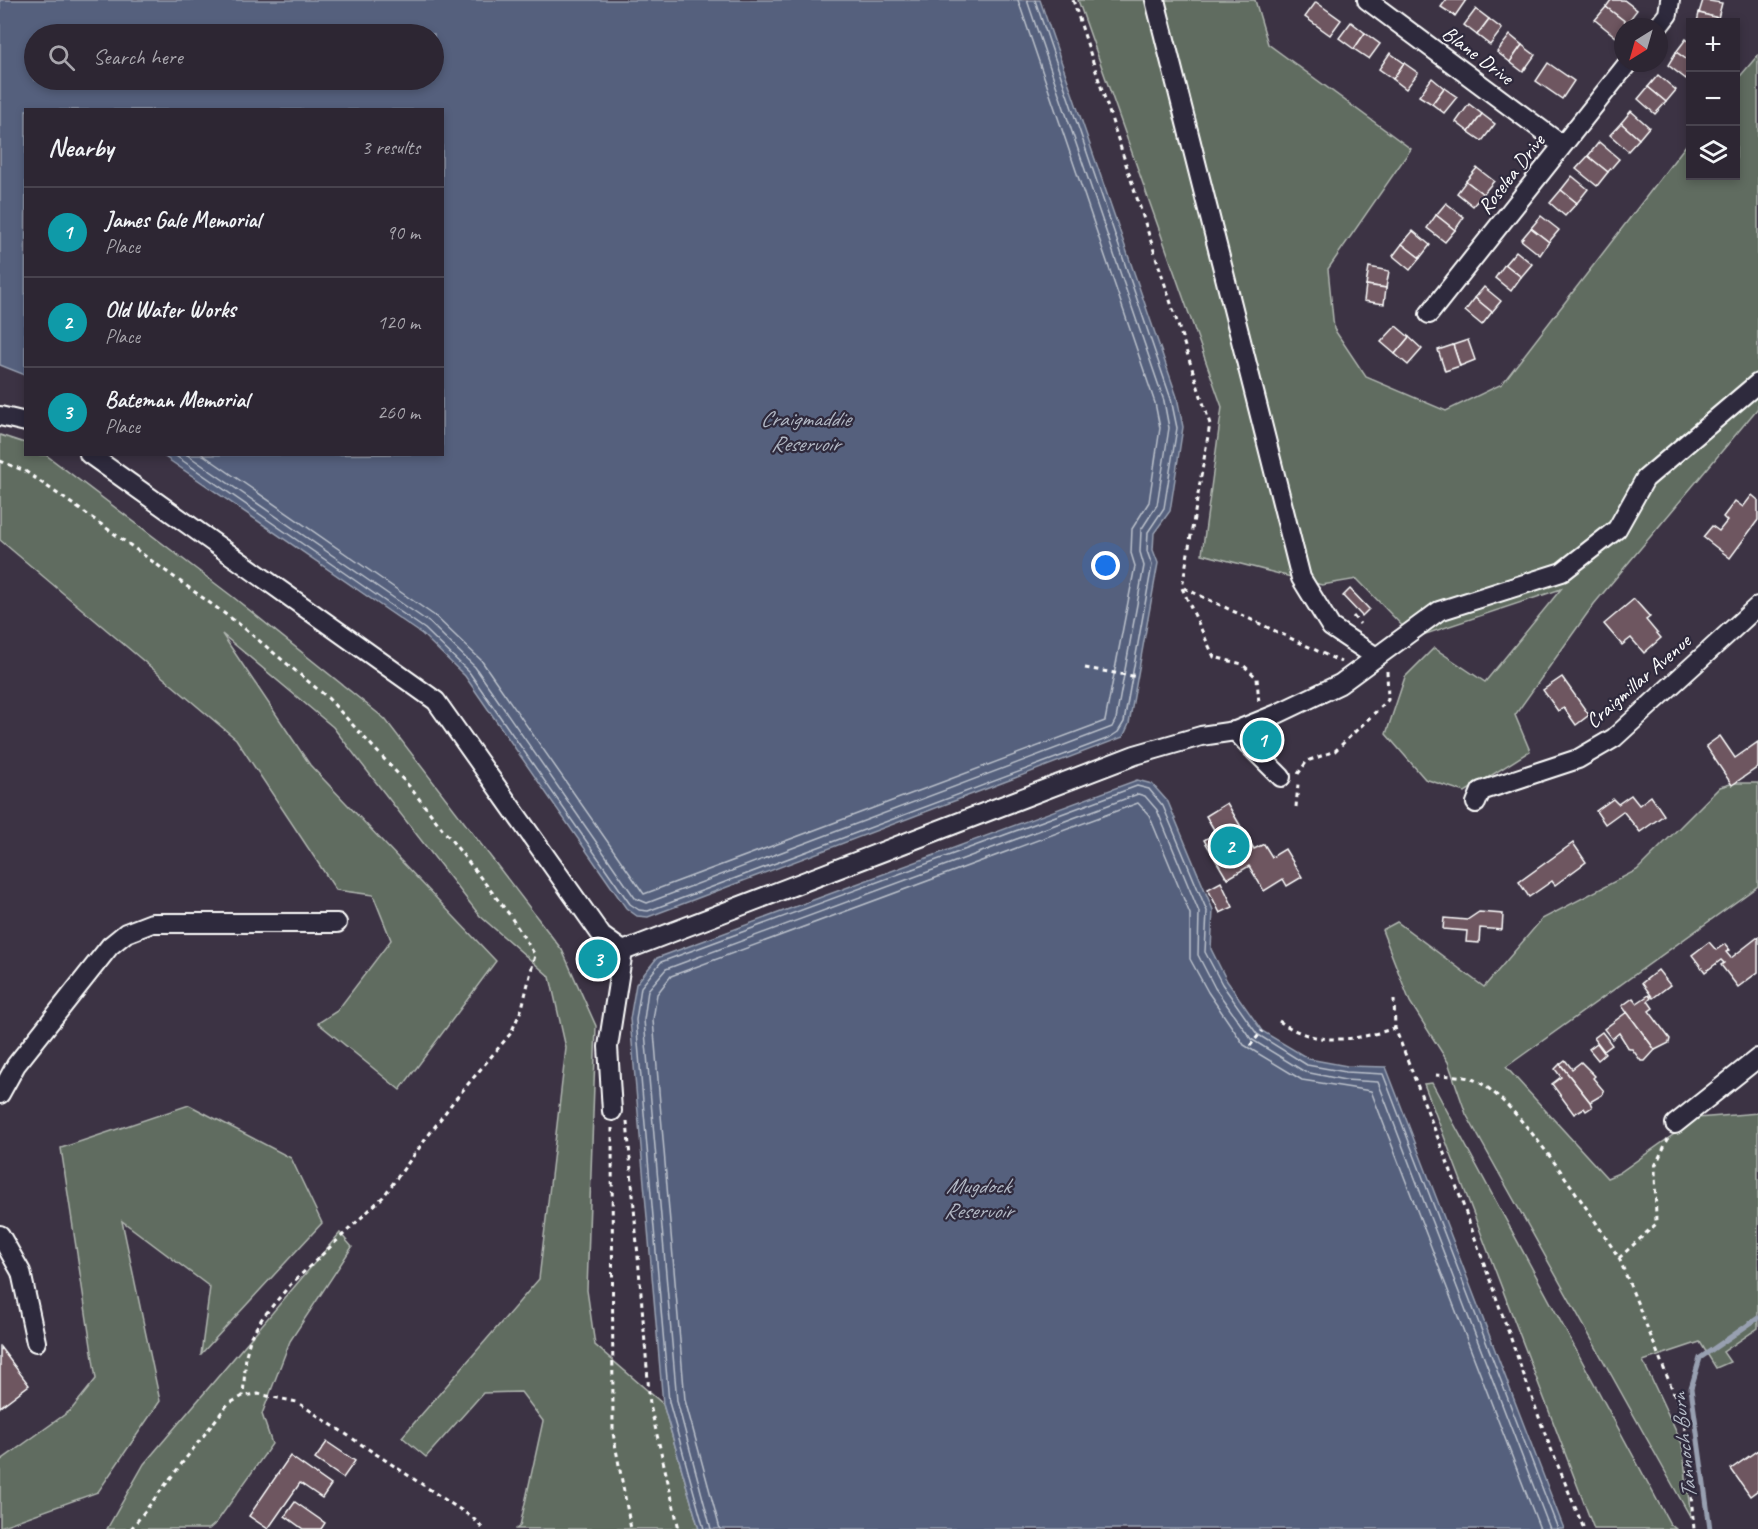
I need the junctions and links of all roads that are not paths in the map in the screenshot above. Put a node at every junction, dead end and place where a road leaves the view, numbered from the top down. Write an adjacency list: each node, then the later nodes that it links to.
1 (1155, 0): 13 (street)
2 (1367, 0): 6 (street, Blane Drive)
3 (1670, 0): 4 (street)
4 (1665, 18)
5 (1621, 72): 6 (street, Roselea Drive)
6 (1562, 145): 7 (street, Roselea Drive)
7 (1429, 314)
8 (1758, 383): 13 (street)
9 (0, 416): 10 (street)
10 (24, 422)
11 (92, 456): 18 (street)
12 (1758, 606): 16 (street, Craigmillar Avenue)
13 (1369, 662): 14 (street)
14 (1235, 731): 15 (street); 18 (street)
15 (1281, 777)
16 (1476, 803)
17 (337, 923): 20 (street)
18 (623, 951): 21 (street)
19 (1758, 1058): 22 (street)
20 (0, 1094)
21 (619, 1116)
22 (1676, 1124)
23 (0, 1235): 24 (street)
24 (36, 1342)

